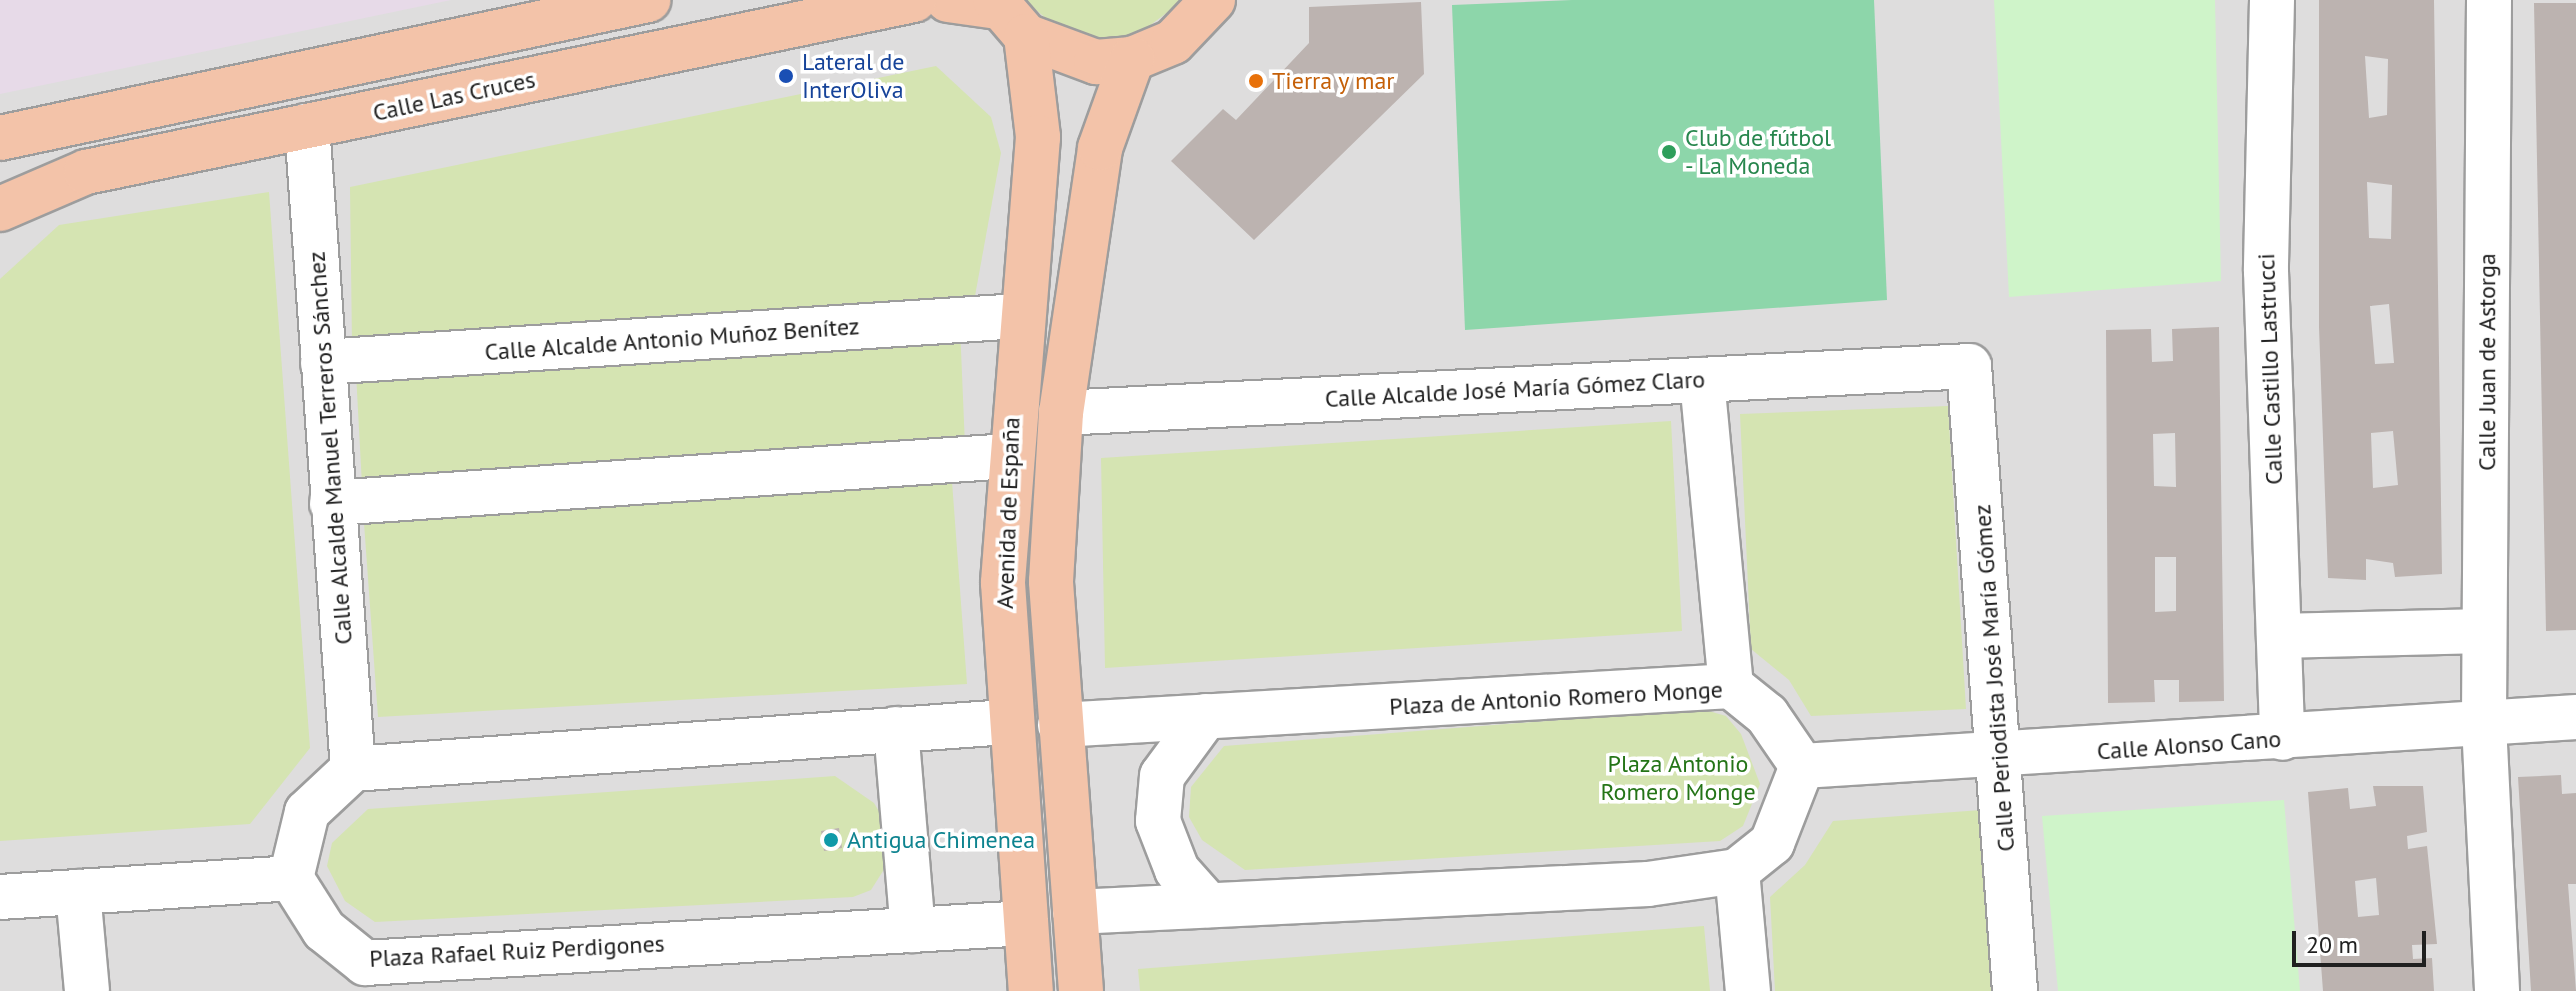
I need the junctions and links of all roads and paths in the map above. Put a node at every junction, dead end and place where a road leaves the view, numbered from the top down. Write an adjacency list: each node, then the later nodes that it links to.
1 (648, 0): 10 (main road)
2 (914, 0): 9 (main road, Calle Las Cruces)
3 (948, 0): 7 (main road)
4 (1213, 0): 8 (main road)
5 (2272, 0): 20 (street, Calle Castillo Lastrucci)
6 (2489, 0): 19 (street, Calle Juan de Astorga)
7 (1006, 14): 8 (main road); 12 (main road, Avenida de España)
8 (1132, 59): 16 (main road, Avenida de España)
9 (307, 126): 11 (main road, Calle Las Cruces); 13 (street, Calle Alcalde Manuel Terreros Sánchez)
10 (0, 138)
11 (0, 209)
12 (1020, 316): 13 (street, Calle Alcalde Antonio Muñoz Benítez); 17 (main road, Avenida de España)
13 (323, 362): 18 (street, Calle Alcalde Manuel Terreros Sánchez)
14 (1969, 366): 15 (street, Calle Alcalde José María Gómez Claro); 29 (street, Calle Periodista José María Gómez)
15 (1702, 380): 16 (street, Calle Alcalde José María Gómez Claro); 21 (street)
16 (1061, 413): 26 (main road, Avenida de España)
17 (1010, 456): 18 (street); 24 (main road, Avenida de España)
18 (332, 503): 31 (street, Calle Alcalde Manuel Terreros Sánchez)
19 (2484, 631): 20 (street); 25 (street, Calle Juan de Astorga)
20 (2279, 636): 28 (street, Calle Castillo Lastrucci)
21 (1731, 686): 22 (street, Plaza de Antonio Romero Monge); 30 (street, Plaza de Antonio Romero Monge)
22 (1206, 716): 26 (street, Plaza de Antonio Romero Monge); 36 (street)
23 (2576, 717): 25 (street, Calle Alonso Cano)
24 (1007, 722): 27 (street); 38 (main road, Avenida de España)
25 (2484, 724): 28 (street, Calle Alonso Cano); 46 (street, Calle Juan de Astorga)
26 (1060, 725): 37 (main road, Avenida de España)
27 (896, 729): 31 (street); 39 (street)
28 (2282, 738): 29 (street, Calle Alonso Cano)
29 (2001, 759): 30 (street, Calle Alonso Cano); 45 (street, Calle Periodista José María Gómez)
30 (1802, 766): 32 (street)
31 (353, 769): 33 (street)
32 (1737, 871): 36 (street); 44 (street)
33 (291, 878): 34 (street); 40 (street, Plaza Rafael Ruiz Perdigones)
34 (78, 892): 35 (street); 41 (street)
35 (0, 897)
36 (1208, 905): 37 (street)
37 (1075, 912): 43 (main road, Avenida de España)
38 (1026, 923): 39 (street, Plaza Rafael Ruiz Perdigones); 42 (main road, Avenida de España)
39 (913, 930): 40 (street, Plaza Rafael Ruiz Perdigones)
40 (366, 977)
41 (87, 991)
42 (1031, 991)
43 (1081, 991)
44 (1748, 991)
45 (2015, 991)
46 (2497, 991)

